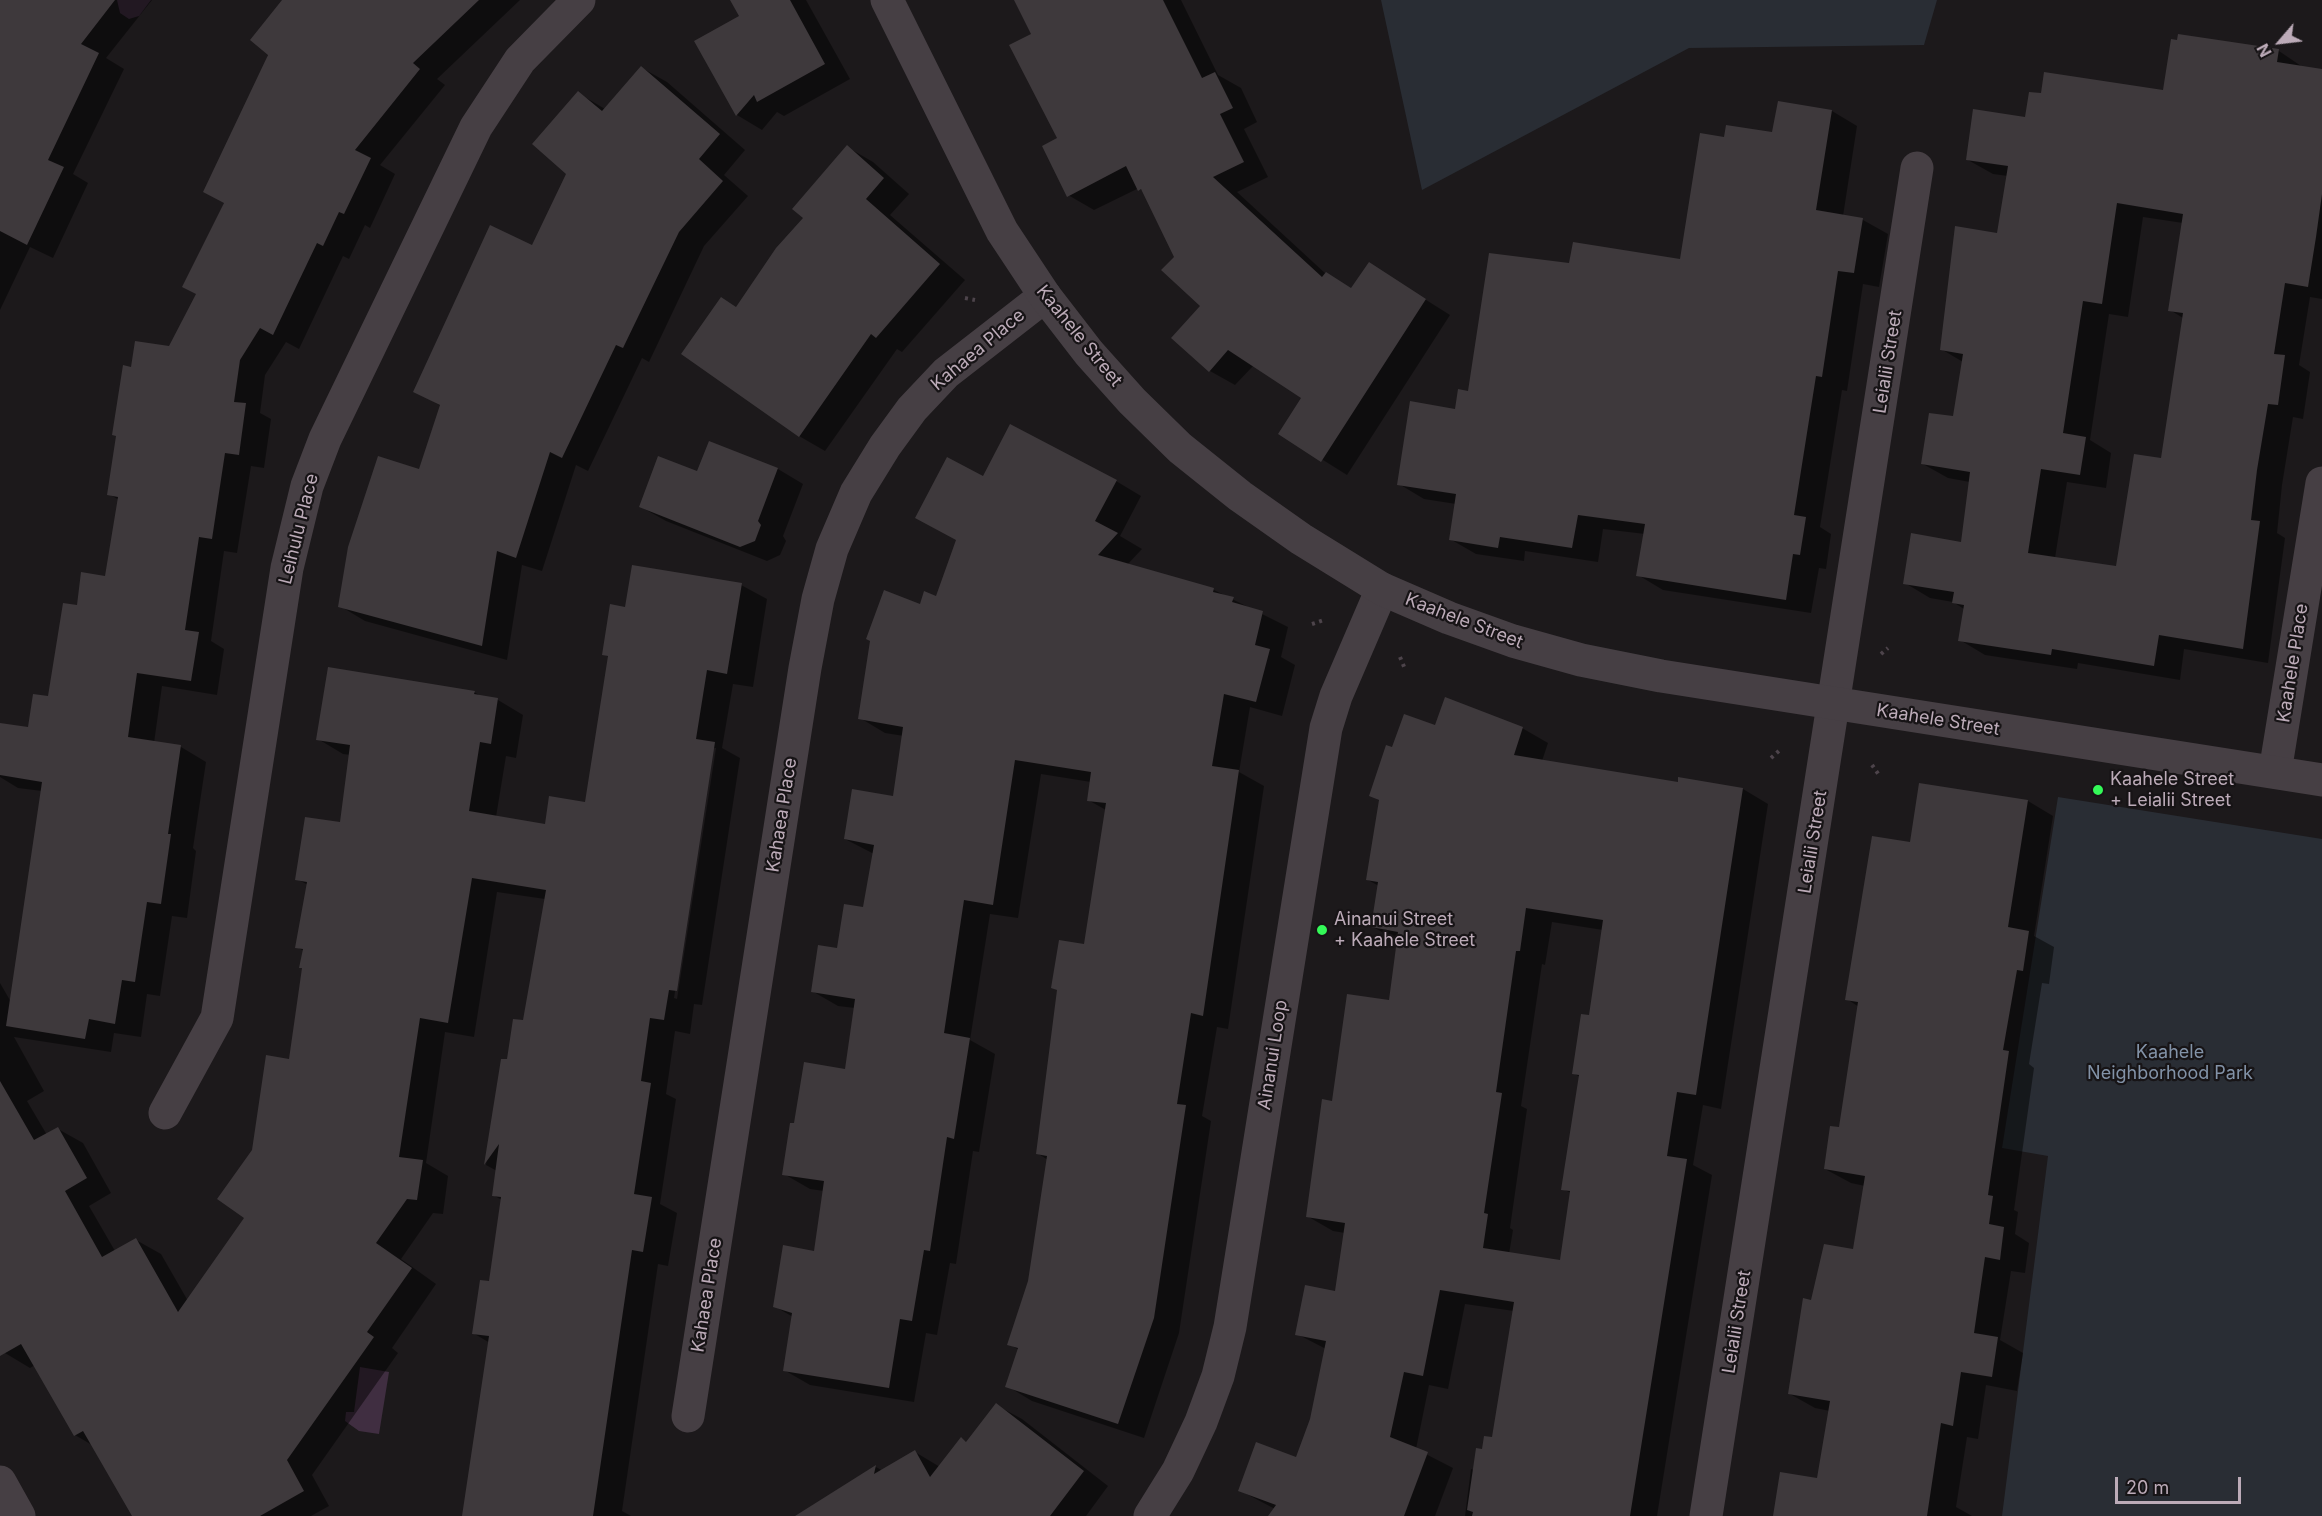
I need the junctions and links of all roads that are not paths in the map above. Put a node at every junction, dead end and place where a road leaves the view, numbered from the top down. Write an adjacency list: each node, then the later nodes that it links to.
1 (579, 0): 10 (street, Leihulu Place)
2 (887, 0): 4 (street, Kaahele Street)
3 (1917, 168): 7 (street, Leialii Street)
4 (1045, 296): 6 (street, Kaahele Street); 11 (street, Kahaea Place)
5 (2322, 483): 8 (street, Kaahele Place)
6 (1382, 589): 7 (street, Kaahele Street); 14 (street, Ainanui Loop)
7 (1835, 704): 8 (street, Kaahele Street); 15 (street, Leialii Street)
8 (2275, 772): 9 (street, Kaahele Street)
9 (2322, 780)
10 (165, 1113)
11 (688, 1416)
12 (0, 1482): 13 (street)
13 (19, 1516)
14 (1150, 1516)
15 (1706, 1516)

